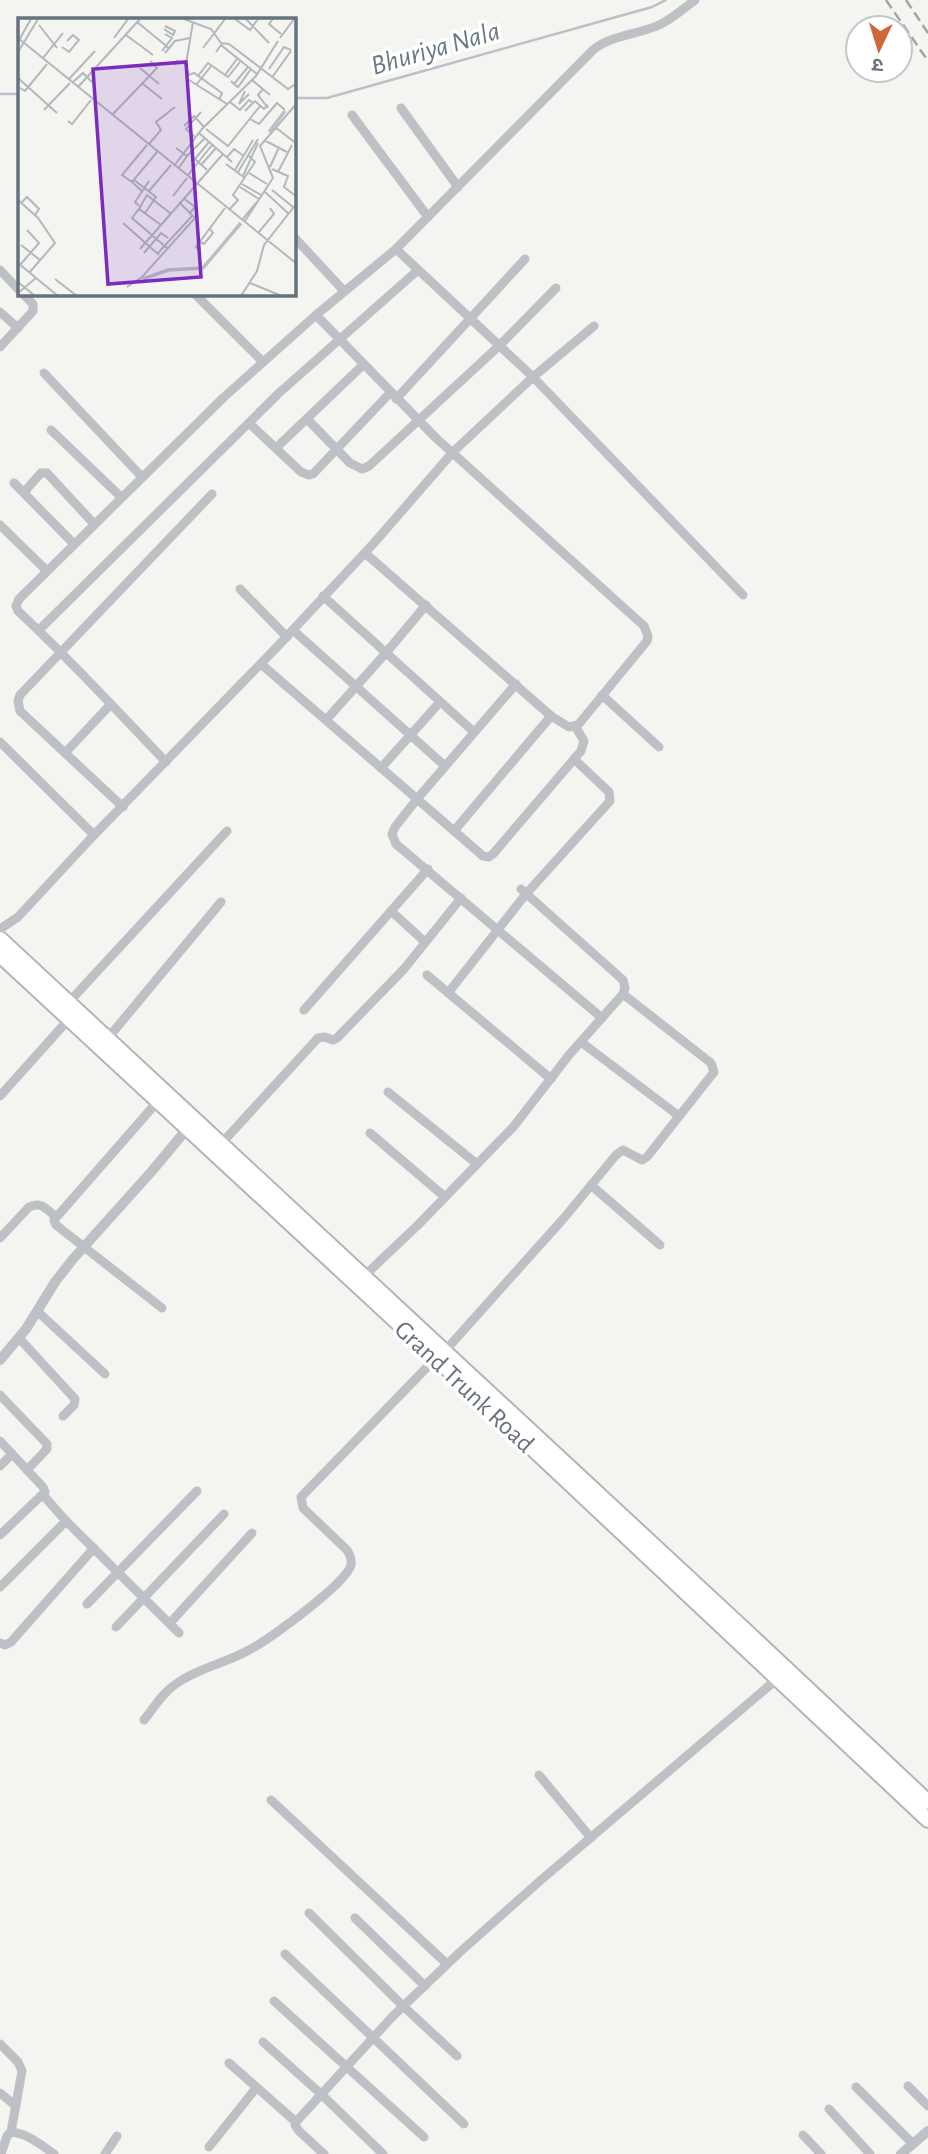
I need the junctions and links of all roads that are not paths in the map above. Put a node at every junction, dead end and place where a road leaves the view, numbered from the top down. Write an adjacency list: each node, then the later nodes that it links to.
1 (695, 0): 4 (street)
2 (401, 108): 4 (street)
3 (352, 115): 5 (street)
4 (458, 187): 5 (street)
5 (428, 217): 7 (street)
6 (296, 239): 13 (street)
7 (396, 249): 10 (street); 13 (street)
8 (525, 259): 18 (street)
9 (0, 270): 12 (street)
10 (418, 270): 18 (street); 21 (street)
11 (556, 288): 22 (street)
12 (18, 289)
13 (344, 291): 17 (street)
14 (25, 296): 20 (street)
15 (197, 296): 24 (street)
16 (0, 312): 20 (street)
17 (316, 315): 21 (street); 24 (street)
18 (471, 319): 22 (street); 28 (street)
19 (594, 326): 27 (street)
20 (18, 328): 23 (street)
21 (339, 340): 25 (street); 31 (street)
22 (500, 345): 27 (street); 30 (street)
23 (0, 347)
24 (263, 362): 36 (street)
25 (363, 365): 28 (street); 29 (street)
26 (44, 373): 36 (street)
27 (533, 377): 35 (street); 47 (street)
28 (393, 396): 30 (street); 34 (street)
29 (307, 419): 33 (street); 34 (street)
30 (419, 421): 34 (street); 35 (street)
31 (249, 423): 33 (street); 50 (street)
32 (51, 430): 40 (street)
33 (276, 448): 34 (street)
34 (337, 449)
35 (453, 452): 44 (street); 57 (street)
36 (142, 477): 40 (street)
37 (14, 483): 38 (street)
38 (24, 492): 41 (street); 43 (street)
39 (212, 494): 52 (street)
40 (121, 497): 41 (street)
41 (94, 524): 43 (street)
42 (0, 525): 45 (street)
43 (74, 544): 45 (street)
44 (365, 553): 48 (street); 49 (street)
45 (47, 571): 50 (street)
46 (240, 589): 51 (street)
47 (743, 595)
48 (323, 596): 51 (street); 53 (street)
49 (426, 605): 53 (street); 55 (street)
50 (39, 630): 52 (street)
51 (290, 634): 54 (street); 56 (street)
52 (61, 651): 59 (street); 67 (street)
53 (385, 654): 56 (street); 58 (street)
54 (261, 664): 61 (street); 69 (street)
55 (516, 684): 60 (street); 63 (street)
56 (356, 686): 61 (street); 64 (street)
57 (602, 695): 62 (street); 66 (street)
58 (440, 702): 63 (street); 64 (street)
59 (110, 705): 67 (street); 69 (street)
60 (551, 716): 62 (street); 75 (street)
61 (326, 720): 71 (street)
62 (575, 726): 68 (street)
63 (474, 732): 70 (street)
64 (411, 735): 70 (street); 71 (street)
65 (0, 742): 76 (street)
66 (659, 747)
67 (65, 753): 73 (street)
68 (574, 759): 75 (street); 78 (street)
69 (166, 762): 73 (street)
70 (445, 766): 72 (street)
71 (381, 768): 72 (street)
72 (417, 799): 75 (street); 77 (street)
73 (123, 807): 76 (street)
74 (226, 831): 90 (street)
75 (454, 831)
76 (94, 835): 82 (street)
77 (428, 869): 79 (street); 81 (street)
78 (524, 892): 83 (street); 89 (street)
79 (461, 898): 83 (street); 85 (street)
80 (221, 902): 94 (street)
81 (391, 911): 85 (street); 91 (street)
82 (0, 929)
83 (497, 929): 88 (street); 92 (street)
84 (0, 939): 90 (highway, Grand Trunk Road)
85 (425, 942): 103 (street)
86 (0, 955): 93 (highway, Grand Trunk Road)
87 (427, 975): 88 (street)
88 (448, 993): 96 (street)
89 (623, 994): 92 (street); 100 (street)
90 (69, 1002): 94 (highway, Grand Trunk Road)
91 (304, 1010)
92 (602, 1018): 95 (street)
93 (69, 1019): 98 (street); 99 (highway, Grand Trunk Road)
94 (108, 1038): 101 (highway, Grand Trunk Road)
95 (581, 1042): 96 (street); 100 (street)
96 (551, 1079): 104 (street)
97 (388, 1092): 104 (street)
98 (0, 1096)
99 (158, 1101): 101 (highway, Grand Trunk Road); 107 (street)
100 (680, 1116): 105 (street)
101 (192, 1124): 103 (highway, Grand Trunk Road); 110 (street); 111 (highway, Grand Trunk Road)
102 (370, 1133): 106 (street)
103 (221, 1144): 111 (highway, Grand Trunk Road)
104 (477, 1164): 106 (street)
105 (591, 1185): 109 (street); 115 (street)
106 (445, 1197): 111 (street)
107 (55, 1216): 108 (street); 110 (street)
108 (0, 1238)
109 (660, 1245)
110 (83, 1247): 112 (street); 113 (street)
111 (359, 1280): 115 (highway, Grand Trunk Road)
112 (162, 1308)
113 (37, 1311): 114 (street); 118 (street)
114 (19, 1338): 116 (street); 120 (street)
115 (440, 1355): 117 (highway, Grand Trunk Road); 141 (street)
116 (0, 1360)
117 (454, 1368): 140 (highway, Grand Trunk Road); 144 (highway, Grand Trunk Road)
118 (105, 1374)
119 (0, 1395): 124 (street)
120 (63, 1416)
121 (0, 1441): 122 (street)
122 (12, 1454): 123 (street); 124 (street)
123 (0, 1466)
124 (27, 1470): 126 (street)
125 (197, 1492): 132 (street)
126 (43, 1495): 128 (street); 130 (street)
127 (224, 1514): 134 (street)
128 (66, 1521): 131 (street); 133 (street)
129 (252, 1533): 136 (street)
130 (0, 1535)
131 (94, 1548): 132 (street); 139 (street)
132 (119, 1572): 134 (street); 135 (street)
133 (0, 1587)
134 (145, 1598): 136 (street); 137 (street)
135 (87, 1604)
136 (170, 1623): 138 (street)
137 (116, 1627)
138 (179, 1633)
139 (0, 1643)
140 (777, 1679): 145 (highway, Grand Trunk Road); 146 (street)
141 (144, 1720)
142 (539, 1776): 146 (street)
143 (271, 1800): 150 (street)
144 (928, 1802)
145 (928, 1820)
146 (591, 1838): 150 (street)
147 (309, 1913): 153 (street)
148 (355, 1918): 151 (street)
149 (285, 1954): 154 (street)
150 (447, 1964): 151 (street)
151 (425, 1986): 153 (street)
152 (274, 2001): 159 (street)
153 (403, 2006): 154 (street); 157 (street)
154 (372, 2038): 159 (street); 169 (street)
155 (263, 2042): 164 (street)
156 (0, 2044): 165 (street)
157 (457, 2056)
158 (229, 2063): 162 (street)
159 (345, 2067): 164 (street); 174 (street)
160 (908, 2086): 166 (street)
161 (856, 2087): 176 (street)
162 (256, 2088): 168 (street); 175 (street)
163 (0, 2093): 165 (street)
164 (321, 2094): 168 (street); 181 (street)
165 (16, 2106): 171 (street)
166 (928, 2106)
167 (829, 2109): 183 (street)
168 (296, 2122): 180 (street)
169 (464, 2124)
170 (928, 2131): 176 (street)
171 (10, 2132): 177 (street); 178 (street)
172 (803, 2135): 182 (street)
173 (117, 2136): 179 (street)
174 (424, 2137)
175 (209, 2147)
176 (909, 2150)
177 (1, 2154)
178 (54, 2154)
179 (105, 2154)
180 (324, 2154)
181 (383, 2154)
182 (821, 2154)
183 (870, 2154)

